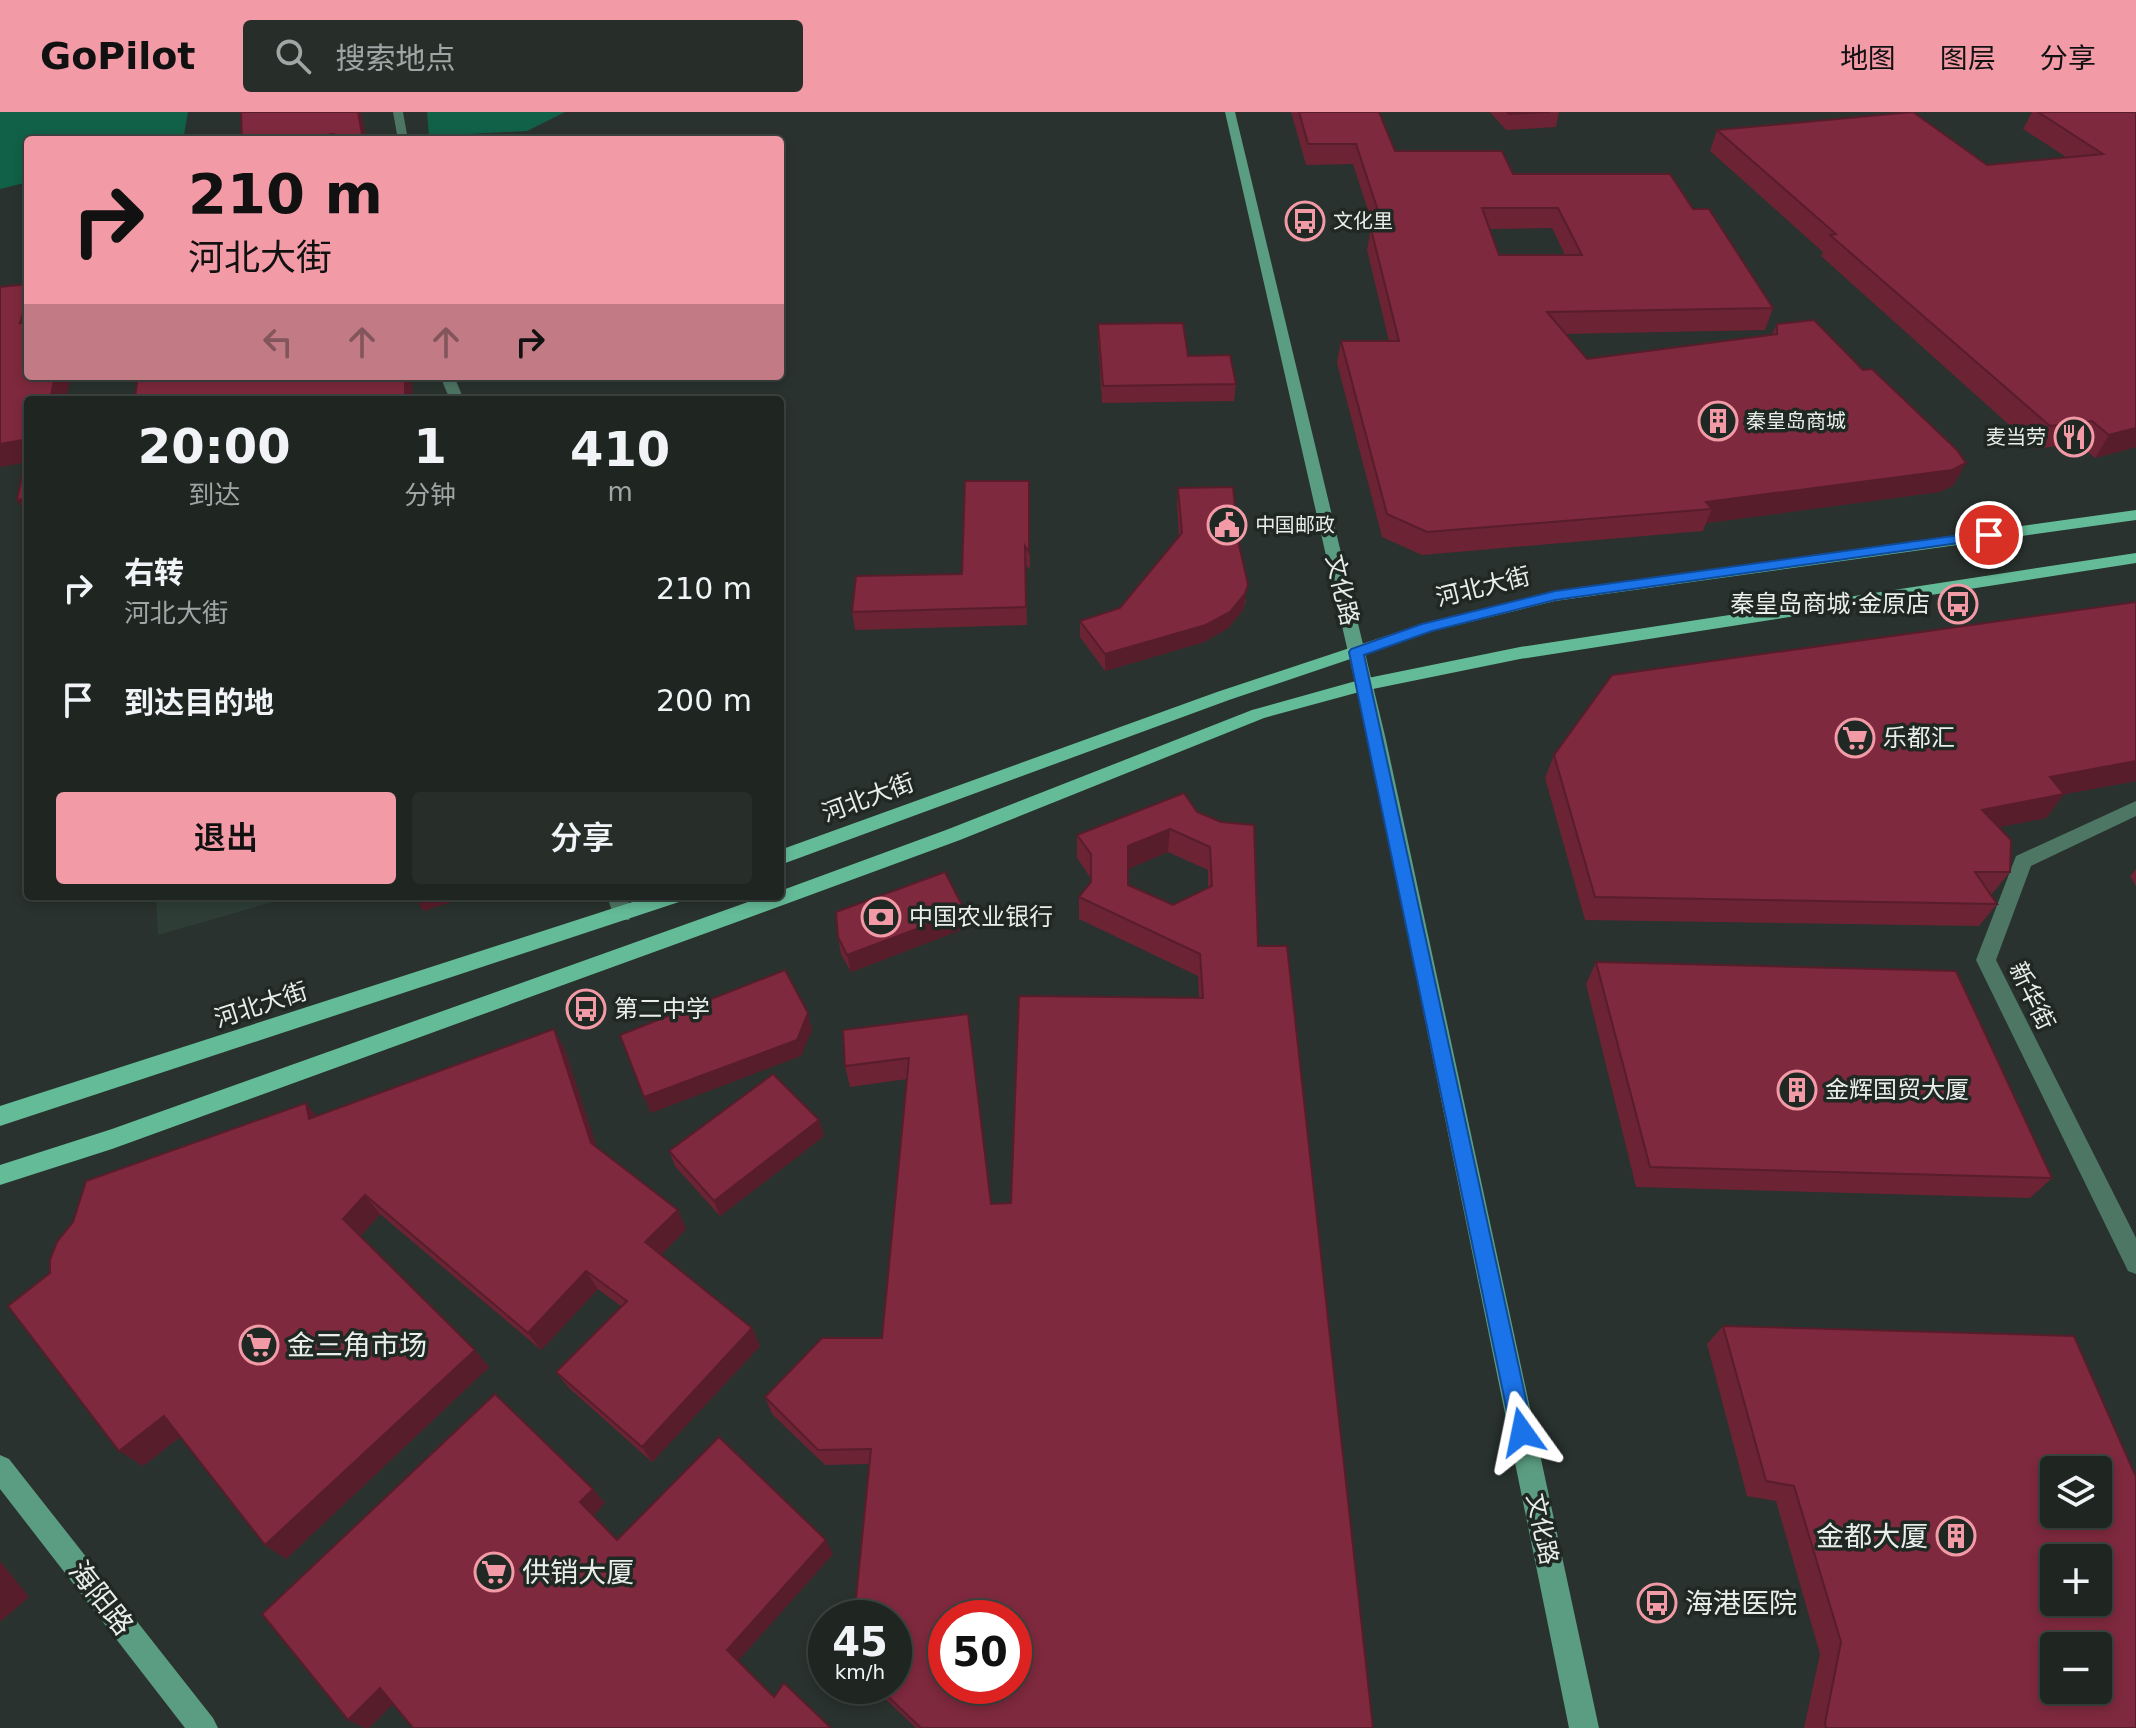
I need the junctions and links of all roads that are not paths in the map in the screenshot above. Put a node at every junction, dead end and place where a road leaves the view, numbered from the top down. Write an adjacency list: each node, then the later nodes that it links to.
1 (398, 112): 3 (street)
2 (1230, 112): 6 (main road, 文化路)
3 (402, 136)
4 (2136, 515): 6 (main road, 河北大街)
5 (2136, 558): 7 (main road)
6 (1356, 652): 7 (main road, 文化路); 9 (main road, 河北大街)
7 (1363, 685): 10 (main road); 19 (main road, 文化路)
8 (2136, 808): 16 (street, 新华街)
9 (784, 857)
10 (784, 897)
11 (653, 900): 13 (main road, 河北大街)
12 (775, 900): 15 (main road)
13 (620, 906): 14 (main road, 河北大街)
14 (0, 1116)
15 (0, 1175)
16 (2136, 1262)
17 (0, 1468): 18 (main road, 海阳路)
18 (203, 1728)
19 (1584, 1728)

